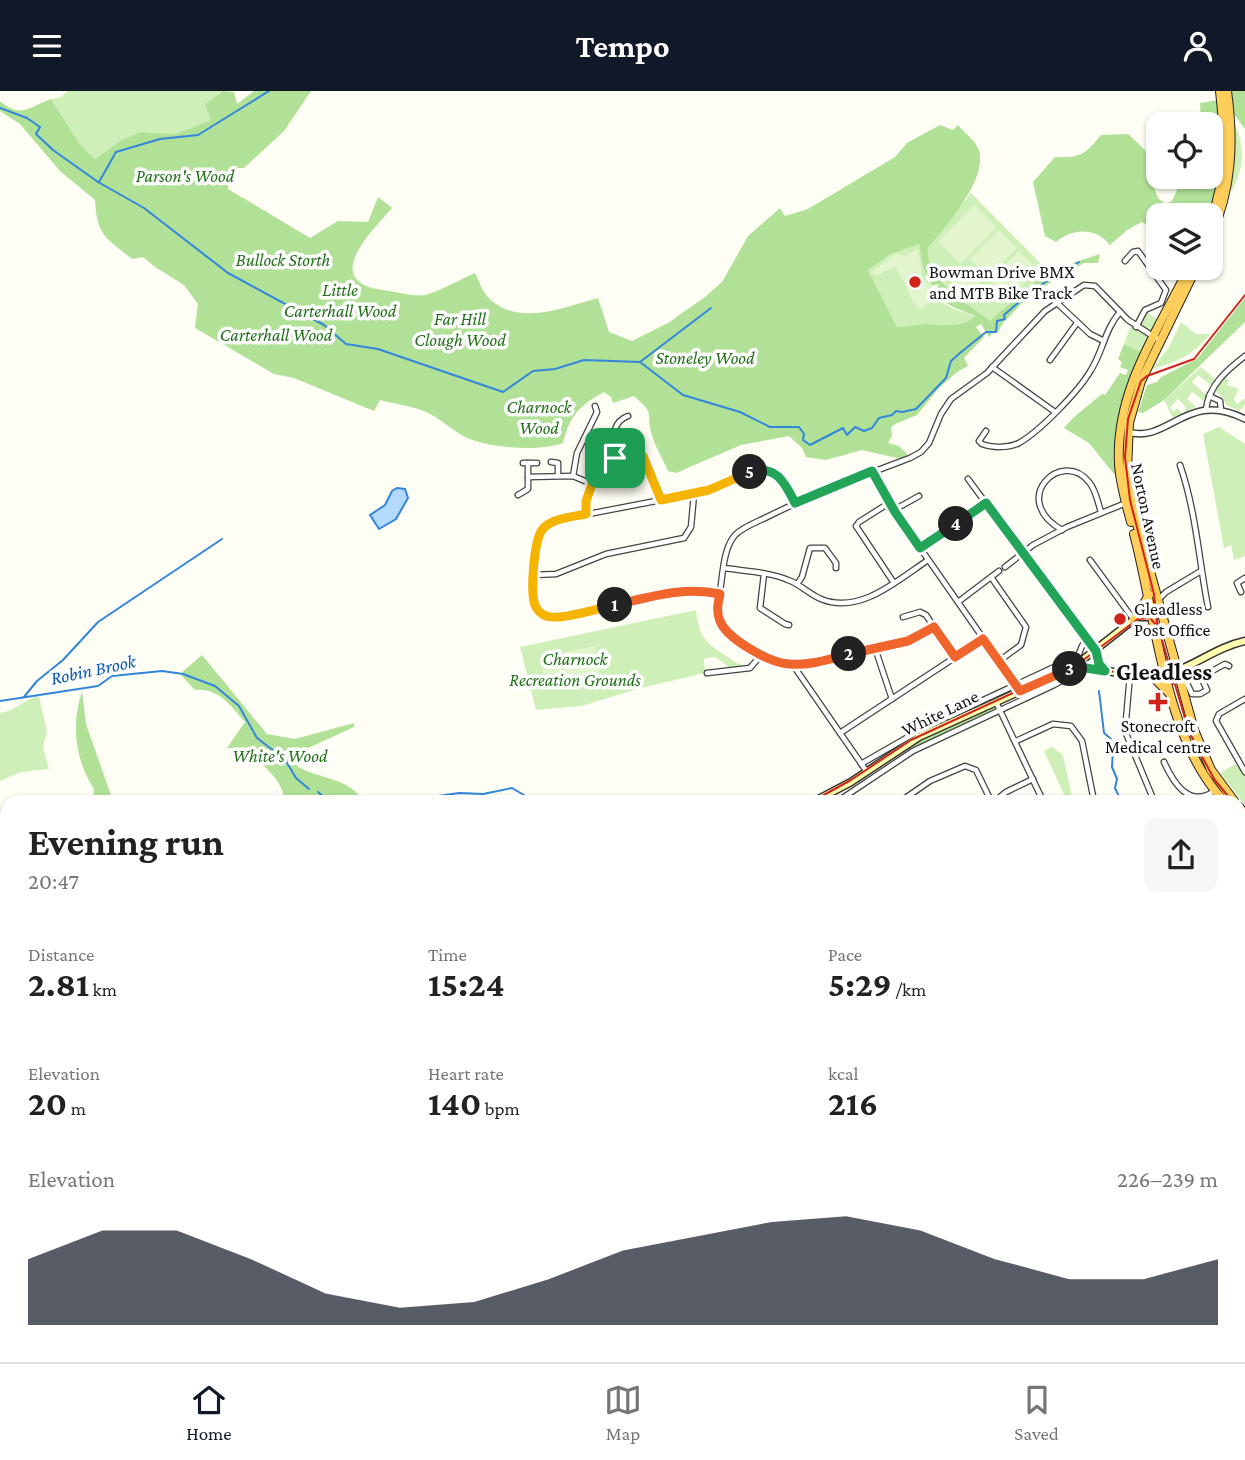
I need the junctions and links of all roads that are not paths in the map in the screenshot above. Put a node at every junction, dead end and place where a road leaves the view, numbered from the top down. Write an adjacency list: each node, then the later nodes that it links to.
1 (1220, 91): 3 (highway)
2 (1227, 91): 4 (highway)
3 (1217, 203)
4 (1223, 204)
5 (1125, 261): 11 (street)
6 (1183, 280): 12 (highway, Norton Avenue)
7 (1189, 280): 12 (highway, Norton Avenue)
8 (1056, 302): 9 (street); 10 (street); 16 (street)
9 (1120, 312): 11 (street); 13 (street)
10 (1077, 323): 13 (street); 15 (street)
11 (1136, 327): 12 (street)
12 (1156, 339): 25 (highway, Norton Avenue)
13 (1104, 341): 21 (street)
14 (1245, 356): 17 (street)
15 (1050, 360)
16 (992, 367): 21 (street); 30 (street)
17 (1209, 396): 19 (street); 20 (street)
18 (595, 406): 32 (street)
19 (1206, 409): 20 (street); 25 (street)
20 (1221, 410): 23 (street)
21 (1055, 412): 24 (street)
22 (628, 416): 26 (street)
23 (1245, 419)
24 (986, 431)
25 (1127, 437): 43 (highway, Norton Avenue); 66 (highway, Norton Avenue)
26 (615, 458): 35 (street); 39 (street)
27 (551, 462): 31 (street)
28 (537, 463): 33 (street)
29 (1180, 465): 56 (street)
30 (872, 471): 40 (street); 41 (street)
31 (558, 475): 32 (street); 33 (street)
32 (573, 476): 35 (street)
33 (528, 477): 37 (street)
34 (968, 479): 42 (street)
35 (592, 484): 46 (street)
36 (694, 493): 39 (street); 40 (street); 58 (street)
37 (518, 495)
38 (919, 496): 44 (street)
39 (661, 500): 46 (street)
40 (795, 503): 53 (street)
41 (890, 503): 44 (street); 61 (street)
42 (986, 503): 48 (street); 49 (street)
43 (1126, 503): 45 (street); 66 (highway, Norton Avenue)
44 (894, 510): 48 (street)
45 (1101, 512): 47 (street); 47 (street)
46 (586, 514): 58 (street)
47 (1062, 530): 49 (street)
48 (920, 548): 50 (street)
49 (1024, 553): 52 (street); 76 (street)
50 (928, 560): 61 (street); 67 (street)
51 (1090, 560): 71 (street)
52 (1005, 567)
53 (724, 568): 57 (street); 65 (street)
54 (836, 568): 62 (street)
55 (999, 571): 59 (street)
56 (1201, 571): 63 (street); 68 (street)
57 (764, 574): 62 (street); 72 (street)
58 (534, 575): 65 (street)
59 (992, 577): 67 (street); 83 (street)
60 (1245, 578): 64 (street)
61 (894, 583): 62 (street)
62 (797, 584)
63 (1166, 591): 66 (street); 66 (street)
64 (1241, 592)
65 (720, 594): 80 (street)
66 (1154, 597): 70 (highway, Norton Avenue); 71 (highway); 73 (highway)
67 (958, 602): 75 (street)
68 (1208, 607)
69 (903, 617): 74 (street)
70 (1152, 617): 71 (main road, White Lane); 73 (highway); 92 (highway, Norton Avenue)
71 (1134, 620): 79 (main road, White Lane)
72 (789, 625)
73 (1164, 626): 82 (highway)
74 (934, 627): 78 (street); 81 (street)
75 (983, 639): 81 (street); 83 (street)
76 (1087, 639): 79 (street); 95 (street, White Lane)
77 (1245, 641): 85 (main road)
78 (876, 647): 84 (street); 98 (street)
79 (1096, 651): 89 (main road); 91 (main road, White Lane)
80 (761, 655): 84 (street); 90 (street)
81 (955, 657): 98 (street)
82 (1173, 657): 85 (main road); 88 (highway); 92 (highway)
83 (999, 661): 95 (street)
84 (793, 664): 105 (street)
85 (1187, 666): 88 (main road); 96 (street)
86 (1229, 666): 96 (street)
87 (1070, 669): 89 (main road); 91 (main road); 103 (street, White Lane)
88 (1177, 670): 92 (main road); 126 (highway)
89 (1105, 671): 93 (main road)
90 (707, 673)
91 (1059, 673): 95 (main road, White Lane)
92 (1166, 673): 94 (main road); 97 (highway, Norton Avenue)
93 (1130, 675): 94 (main road); 122 (street)
94 (1152, 676): 97 (highway)
95 (1018, 689): 101 (main road, White Lane); 102 (street, White Lane)
96 (1192, 694): 100 (street)
97 (1172, 697): 112 (highway, Norton Avenue)
98 (892, 699): 105 (street)
99 (1245, 699): 110 (street)
100 (1195, 700)
101 (996, 702): 103 (street); 109 (main road, White Lane)
102 (964, 709)
103 (1000, 710): 106 (street); 116 (street, White Lane)
104 (922, 729): 108 (street, White Lane)
105 (840, 733): 108 (street)
106 (1016, 741): 111 (street); 121 (street)
107 (1164, 762): 114 (street)
108 (861, 764): 109 (street)
109 (867, 772): 113 (main road, White Lane)
110 (1245, 772)
111 (1033, 779): 119 (street); 120 (street)
112 (1214, 791): 124 (street); 125 (highway, Norton Avenue)
113 (831, 793): 115 (main road, White Lane)
114 (1187, 794): 123 (street)
115 (827, 795)
116 (846, 795)
117 (910, 795): 118 (street)
118 (990, 795)
119 (1002, 795)
120 (1040, 795)
121 (1093, 795)
122 (1152, 795)
123 (1191, 795)
124 (1205, 795)
125 (1218, 795)
126 (1230, 795)

